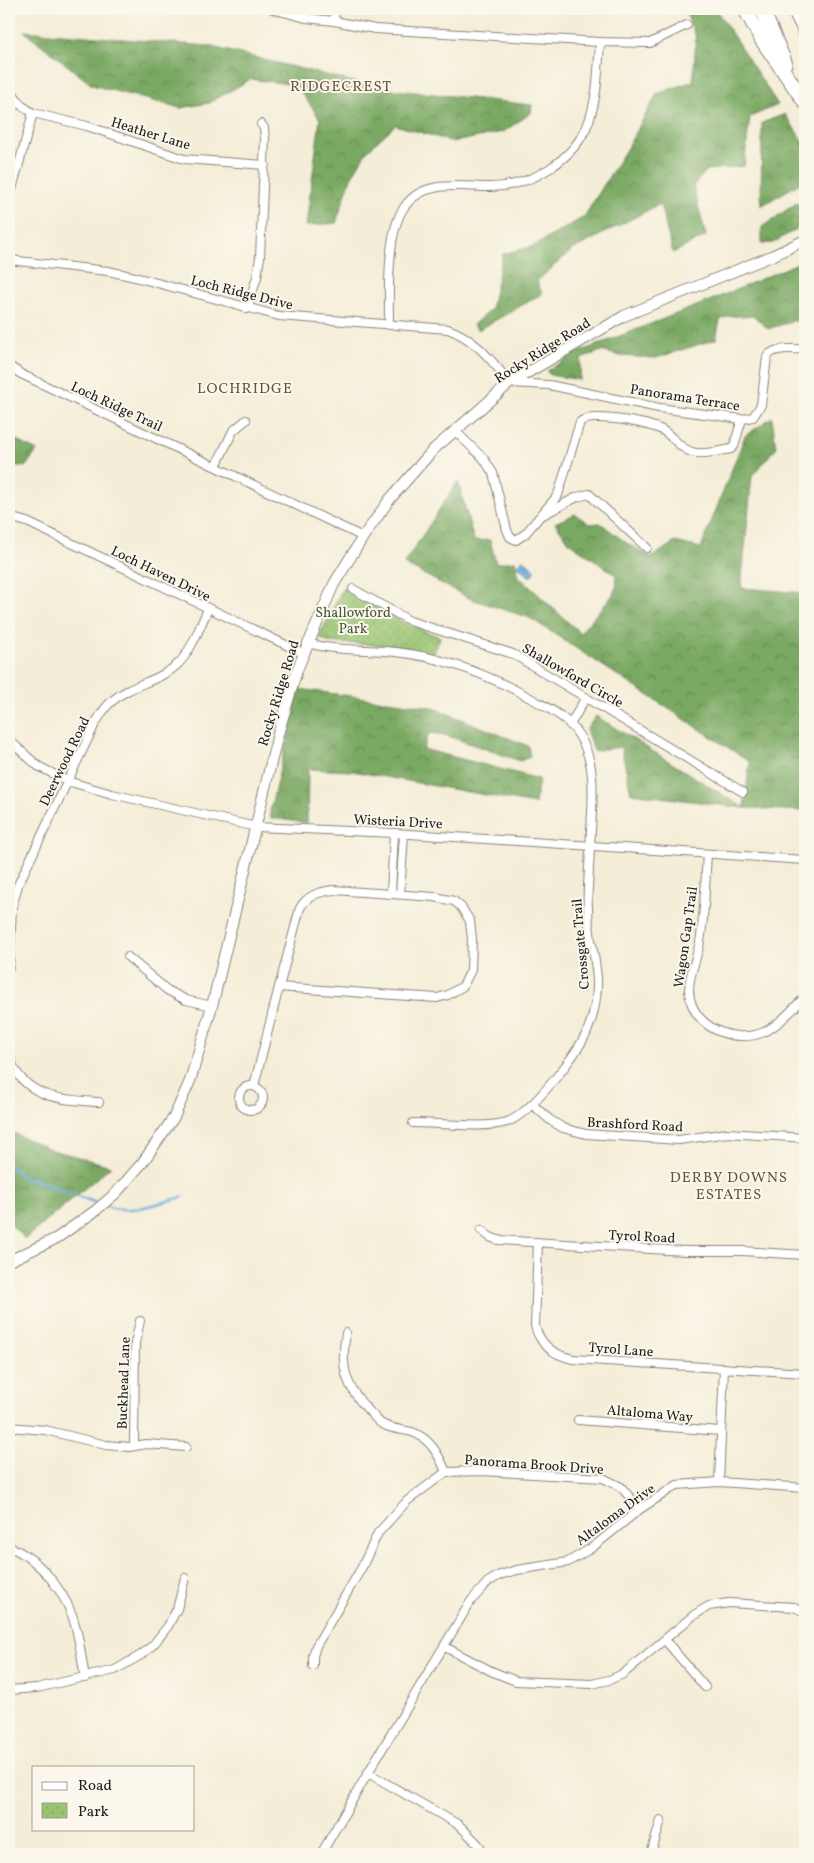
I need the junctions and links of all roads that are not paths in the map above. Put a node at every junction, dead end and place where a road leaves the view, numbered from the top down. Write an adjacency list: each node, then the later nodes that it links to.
1 (272, 9): 8 (street)
2 (335, 9): 8 (street)
3 (745, 9): 13 (highway)
4 (762, 9): 13 (highway)
5 (794, 9): 10 (highway)
6 (804, 9): 7 (highway)
7 (805, 13)
8 (334, 21): 11 (street)
9 (687, 25): 11 (street)
10 (805, 30)
11 (600, 42): 21 (street)
12 (9, 88): 14 (street)
13 (805, 100)
14 (33, 113): 16 (street, Heather Lane); 17 (street)
15 (261, 124): 16 (street)
16 (264, 165): 20 (street)
17 (9, 200)
18 (805, 240): 24 (main road, Rocky Ridge Road)
19 (9, 260): 20 (street, Loch Ridge Drive)
20 (247, 309): 21 (street, Loch Ridge Drive)
21 (389, 325): 24 (street, Loch Ridge Drive)
22 (805, 349): 25 (street, Panorama Terrace)
23 (9, 366): 28 (street, Loch Ridge Trail)
24 (510, 383): 25 (street, Panorama Terrace); 27 (main road, Rocky Ridge Road)
25 (742, 419): 30 (street)
26 (246, 420): 28 (street)
27 (454, 430): 30 (street); 31 (main road, Rocky Ridge Road)
28 (216, 466): 31 (street, Loch Ridge Trail)
29 (9, 517): 34 (street, Loch Haven Drive)
30 (539, 517): 32 (street)
31 (362, 538): 35 (main road, Rocky Ridge Road)
32 (647, 548)
33 (353, 589): 37 (street, Shallowford Circle)
34 (208, 609): 36 (street, Loch Haven Drive); 40 (street, Deerwood Road)
35 (307, 643): 36 (main road, Rocky Ridge Road); 38 (street)
36 (303, 654): 42 (main road, Rocky Ridge Road)
37 (586, 697): 38 (street); 41 (street, Shallowford Circle)
38 (570, 725): 45 (street, Crossgate Trail)
39 (9, 740): 40 (street, Wisteria Drive)
40 (67, 781): 42 (street, Wisteria Drive); 50 (street, Deerwood Road)
41 (743, 792)
42 (256, 828): 43 (street, Wisteria Drive); 55 (main road, Rocky Ridge Road)
43 (394, 833): 44 (street, Wisteria Drive); 48 (street)
44 (404, 834): 45 (street, Wisteria Drive); 49 (street)
45 (590, 846): 46 (street, Wisteria Drive); 59 (street, Crossgate Trail)
46 (707, 854): 47 (street, Wisteria Drive); 54 (street, Wagon Gap Trail)
47 (805, 860)
48 (391, 894): 49 (street); 53 (street)
49 (400, 894): 53 (street)
50 (11, 907): 52 (street, Deerwood Road)
51 (128, 957): 55 (street)
52 (9, 967)
53 (279, 987): 57 (street)
54 (805, 997)
55 (212, 1006): 65 (main road, Rocky Ridge Road)
56 (9, 1050): 58 (street)
57 (254, 1086)
58 (99, 1102)
59 (532, 1104): 60 (street, Crossgate Trail); 61 (street, Brashford Road)
60 (413, 1123)
61 (805, 1138)
62 (481, 1230): 63 (street, Tyrol Road)
63 (538, 1242): 64 (street, Tyrol Road); 68 (street, Tyrol Lane)
64 (805, 1255)
65 (9, 1260)
66 (140, 1321): 73 (street, Buckhead Lane)
67 (346, 1333): 75 (street)
68 (724, 1368): 69 (street, Tyrol Lane); 72 (street)
69 (805, 1373)
70 (578, 1420): 72 (street, Altaloma Way)
71 (9, 1428): 73 (street)
72 (720, 1431): 76 (street)
73 (134, 1445): 74 (street)
74 (186, 1447)
75 (446, 1472): 78 (street, Panorama Brook Drive); 84 (street, Panorama Brook Drive)
76 (719, 1482): 77 (street, Altaloma Drive); 78 (street, Altaloma Drive)
77 (805, 1488)
78 (640, 1510): 83 (street, Altaloma Drive)
79 (9, 1547): 85 (street)
80 (186, 1578): 85 (street)
81 (805, 1612): 82 (street)
82 (665, 1640): 83 (street); 86 (street)
83 (445, 1647): 88 (street, Altaloma Drive)
84 (314, 1666)
85 (85, 1678): 87 (street)
86 (705, 1687)
87 (9, 1690)
88 (368, 1773): 90 (street, Altaloma Drive); 91 (street)
89 (660, 1820): 92 (street)
90 (321, 1854)
91 (485, 1854)
92 (651, 1854)

